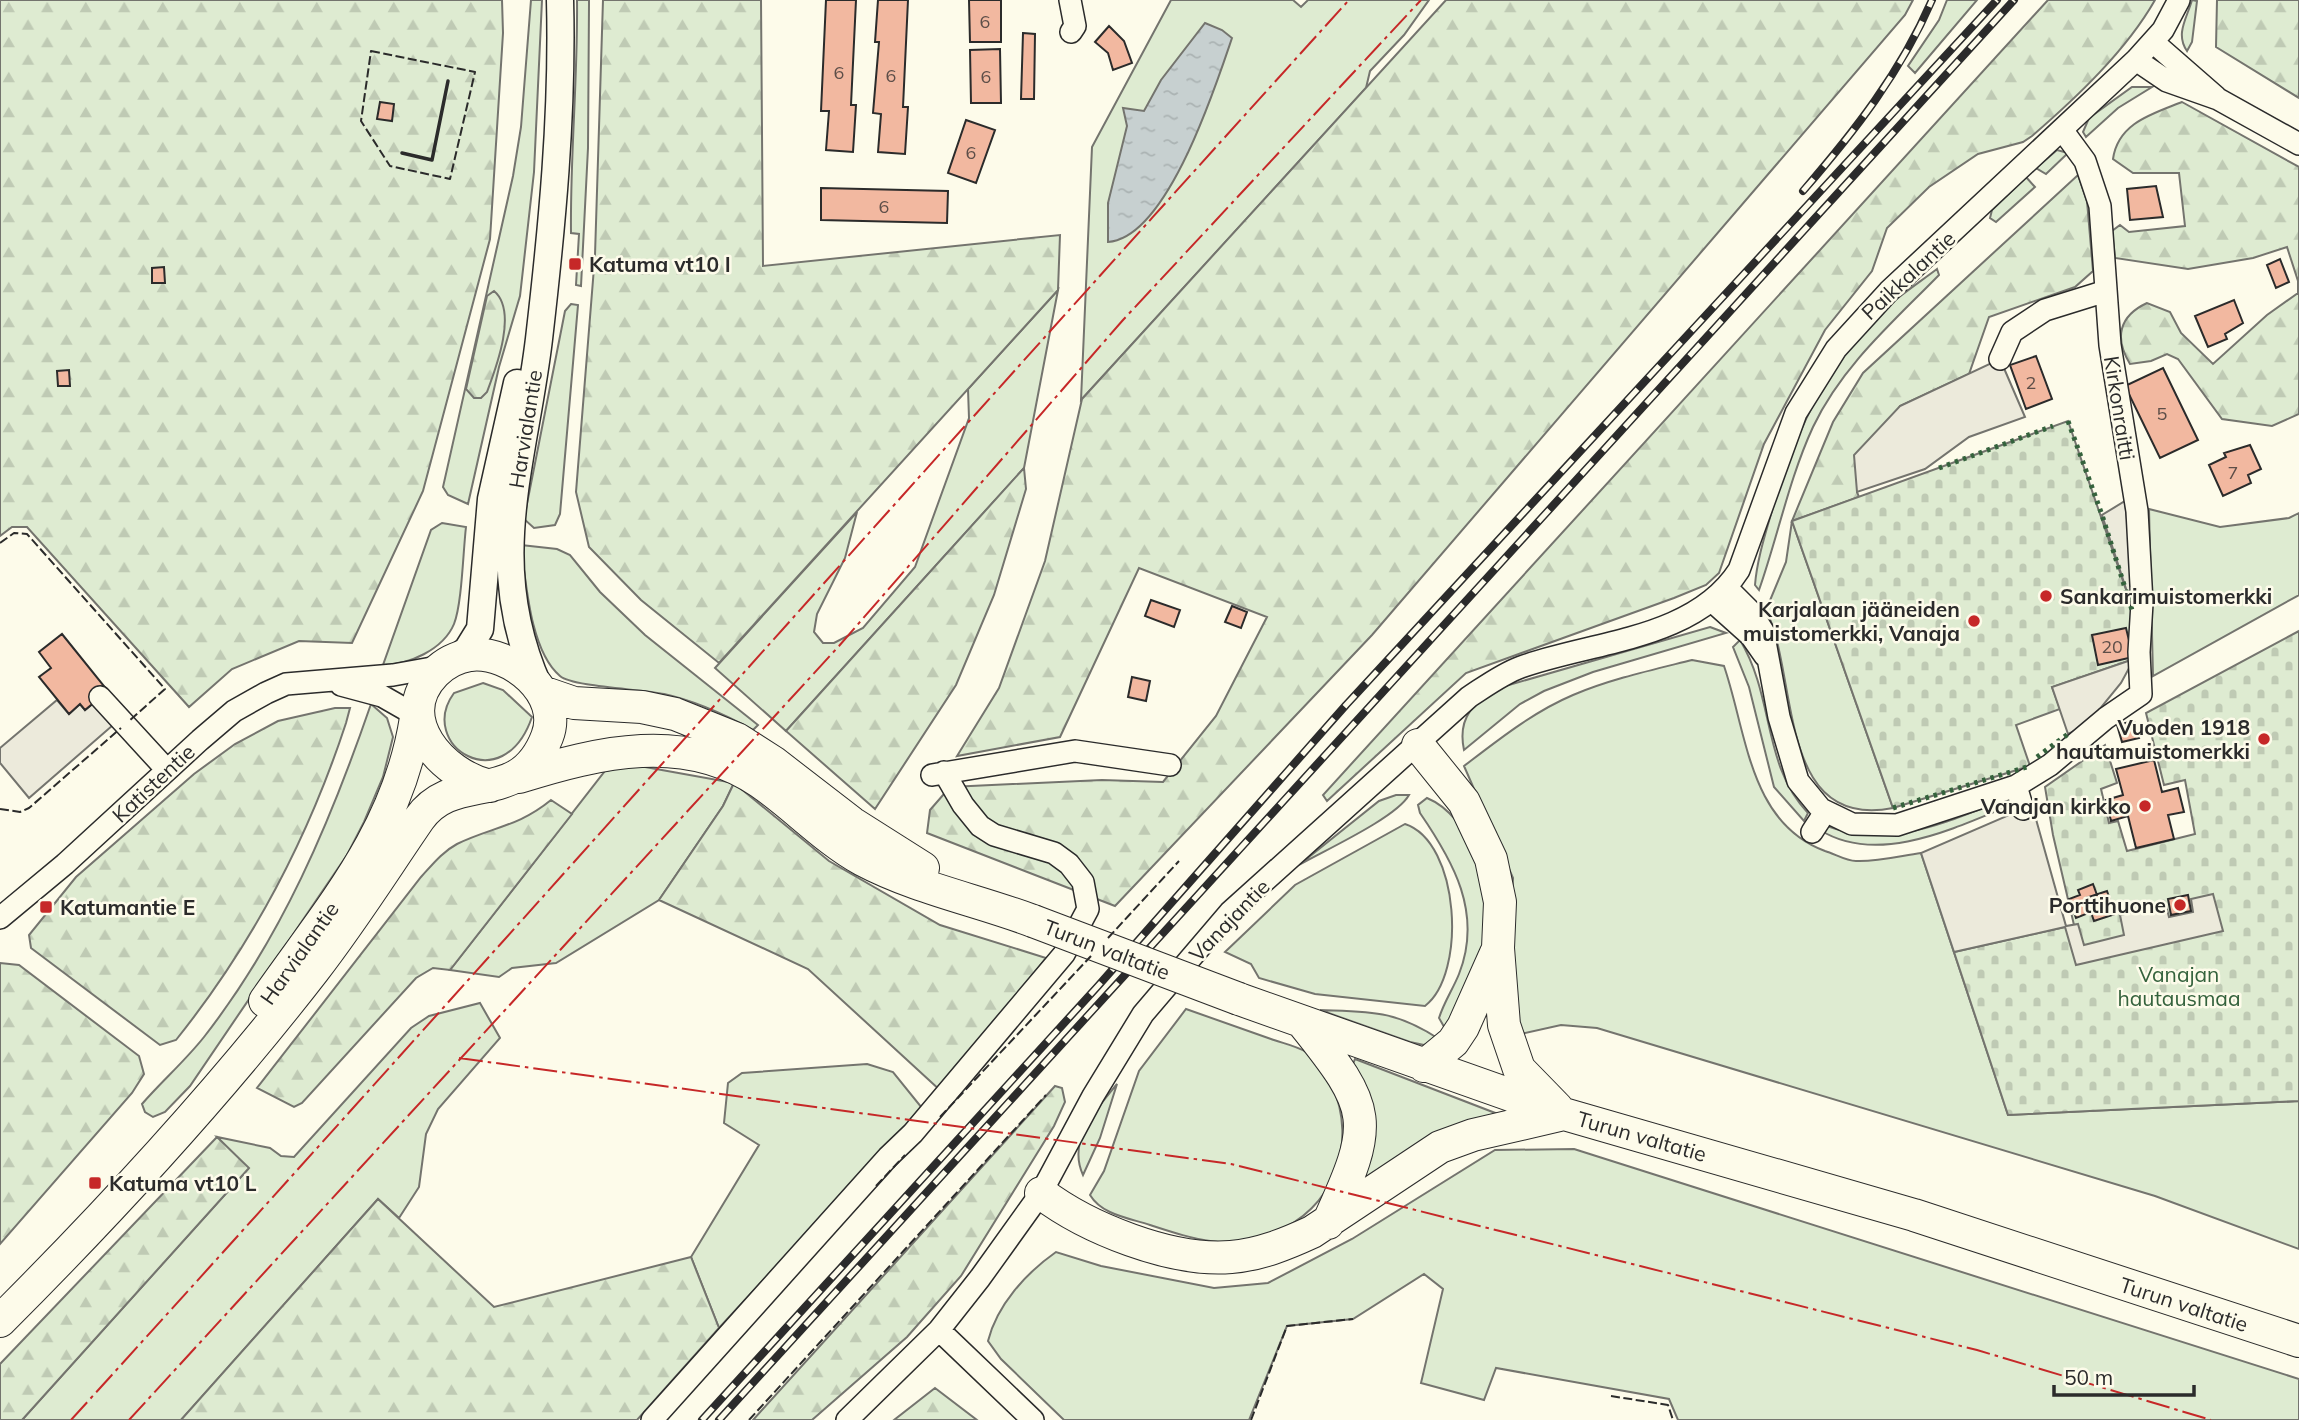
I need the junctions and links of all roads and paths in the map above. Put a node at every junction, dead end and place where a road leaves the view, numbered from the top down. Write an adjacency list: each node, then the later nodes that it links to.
1 (560, 0): 10 (main road, Harvialantie)
2 (1070, 0): 4 (street)
3 (2179, 0): 5 (street, Paikkalantie)
4 (1071, 32)
5 (2153, 42): 6 (street, Paikkalantie); 7 (street)
6 (2136, 60): 7 (street); 8 (street, Paikkalantie)
7 (2218, 99): 9 (street)
8 (2063, 131): 11 (street, Kirkonraitti); 13 (street, Paikkalantie)
9 (2299, 144)
10 (547, 248): 14 (main road, Harvialantie); 16 (main road, Harvialantie)
11 (2106, 290): 12 (street); 23 (street, Kirkonraitti)
12 (2000, 359)
13 (1720, 595): 19 (street, Vanajantie); 25 (street)
14 (448, 663): 15 (street, Katistentie); 16 (highway); 18 (highway)
15 (322, 680): 18 (street, Katistentie); 21 (street, Katistentie)
16 (541, 690): 22 (highway); 27 (highway, Turun valtatie)
17 (100, 697): 21 (street)
18 (416, 717): 22 (highway); 33 (highway, Harvialantie)
19 (1418, 745): 29 (highway); 34 (street, Vanajantie)
20 (1170, 765): 39 (street)
21 (167, 770): 28 (street, Katistentie)
22 (504, 781): 27 (highway, Turun valtatie); 33 (highway, Harvialantie)
23 (2016, 786): 24 (street); 25 (street)
24 (2023, 808)
25 (1825, 812): 26 (street)
26 (1812, 832)
27 (994, 906): 30 (highway, Turun valtatie, bridge)
28 (0, 918)
29 (1498, 948): 31 (highway); 32 (highway)
30 (1303, 1021): 31 (highway, Turun valtatie); 35 (highway)
31 (1424, 1066): 32 (highway, Turun valtatie)
32 (1564, 1114): 35 (highway); 38 (highway, Turun valtatie)
33 (145, 1170): 36 (highway, Harvialantie)
34 (1041, 1193): 35 (highway); 37 (street, Vanajantie)
35 (1328, 1223)
36 (0, 1321)
37 (939, 1330): 40 (street, Vanajantie); 41 (street)
38 (2299, 1341)
39 (652, 1420)
40 (847, 1420)
41 (1033, 1420)

